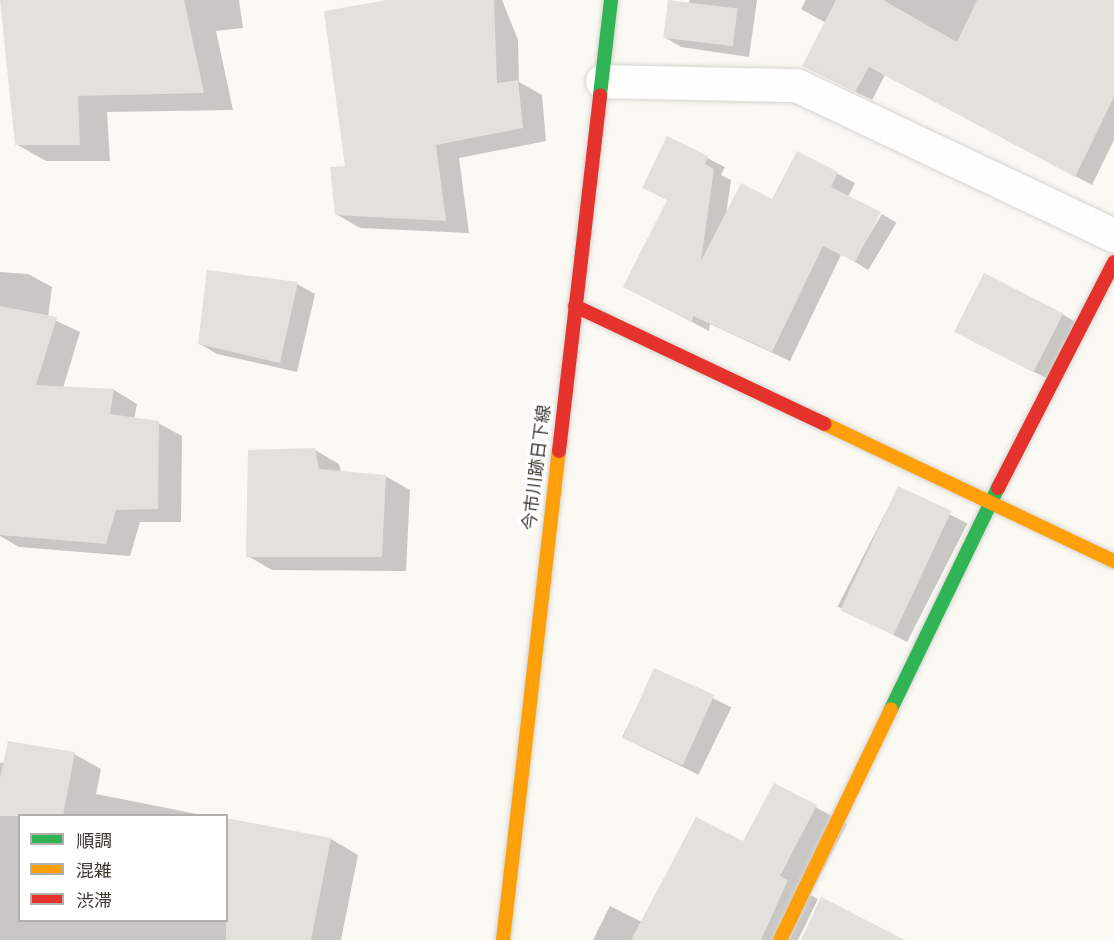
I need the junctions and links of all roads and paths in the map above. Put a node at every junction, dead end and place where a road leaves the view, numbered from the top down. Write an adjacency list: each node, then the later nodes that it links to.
1 (611, 0): 2 (street, 今市川跡日下線)
2 (602, 81): 3 (street); 5 (street, 今市川跡日下線)
3 (1114, 235)
4 (1114, 262): 6 (street)
5 (576, 306): 6 (street); 8 (street, 今市川跡日下線)
6 (990, 503): 7 (street); 9 (street)
7 (1114, 561)
8 (502, 940)
9 (780, 940)

